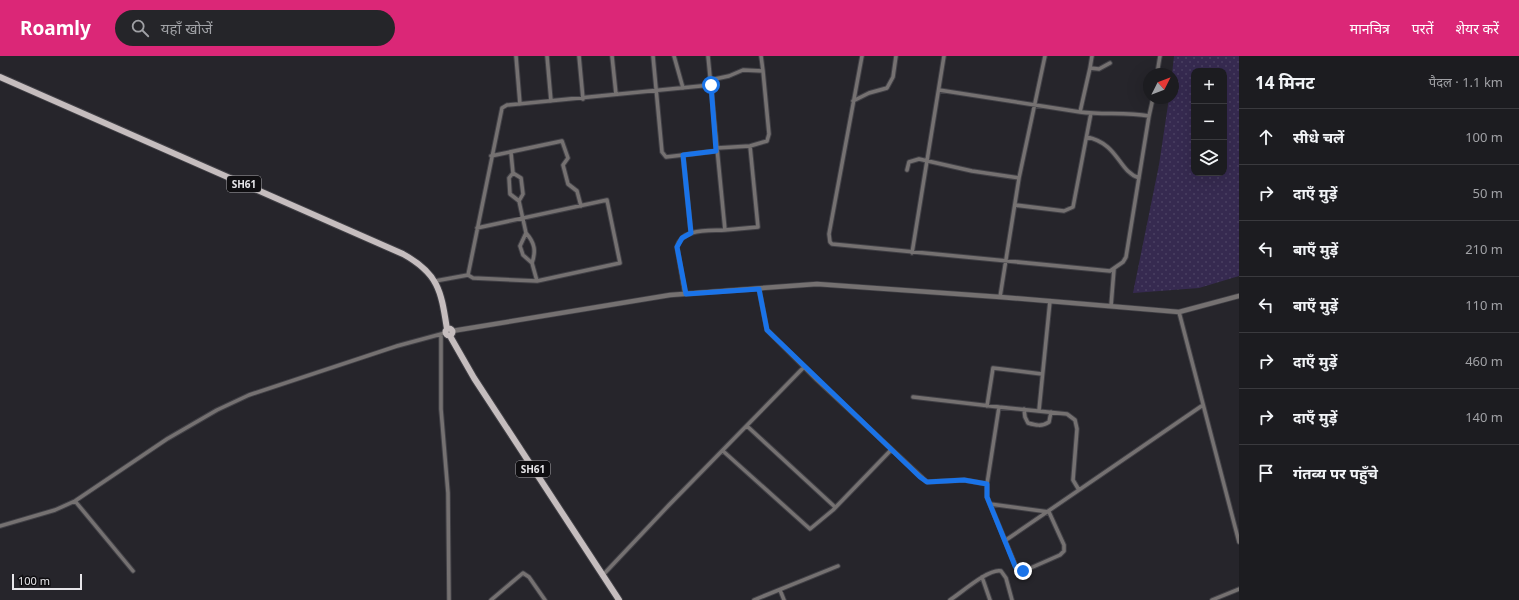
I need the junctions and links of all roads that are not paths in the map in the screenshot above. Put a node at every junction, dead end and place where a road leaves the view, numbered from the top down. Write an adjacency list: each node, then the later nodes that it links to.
1 (516, 56): 29 (street)
2 (547, 56): 27 (street)
3 (579, 56): 26 (street)
4 (612, 56): 25 (street)
5 (654, 56): 23 (street)
6 (674, 56): 22 (street)
7 (708, 56): 20 (street)
8 (761, 56): 18 (street)
9 (862, 56): 28 (street)
10 (896, 56): 28 (street)
11 (944, 56): 24 (street)
12 (1044, 56): 31 (street)
13 (1092, 56): 16 (street)
14 (1160, 56): 17 (street)
15 (1110, 63): 16 (street)
16 (1090, 68): 32 (street)
17 (1158, 68)
18 (763, 71): 20 (street); 36 (street)
19 (0, 77): 59 (main road, SH61)
20 (710, 80): 21 (street)
21 (711, 85): 22 (street); 37 (street)
22 (682, 88): 23 (street)
23 (657, 90): 25 (street); 39 (street)
24 (939, 90): 31 (street); 41 (street)
25 (616, 94): 26 (street)
26 (583, 99): 27 (street)
27 (552, 101): 29 (street)
28 (854, 101): 54 (street)
29 (520, 104): 40 (street)
30 (1152, 104): 34 (street)
31 (1033, 105): 32 (street); 44 (street)
32 (1080, 112): 33 (street)
33 (1091, 113): 34 (street); 35 (street)
34 (1149, 116): 45 (street)
35 (1087, 137): 45 (street); 47 (street)
36 (750, 146): 37 (street); 51 (street)
37 (717, 150): 39 (street); 51 (street)
38 (511, 153): 40 (street); 43 (street); 48 (street)
39 (683, 155): 53 (street)
40 (491, 156): 50 (street)
41 (926, 161): 42 (street); 44 (street); 54 (street)
42 (907, 170)
43 (513, 173): 46 (street); 46 (street)
44 (1019, 178): 47 (street)
45 (1139, 178): 57 (street)
46 (519, 201): 49 (street)
47 (1015, 205): 55 (street)
48 (581, 206): 49 (street); 60 (street)
49 (522, 218): 50 (street); 52 (street)
50 (477, 228): 58 (street)
51 (725, 230): 53 (street)
52 (526, 233): 56 (street); 56 (street)
53 (691, 233): 62 (street)
54 (912, 253): 55 (street)
55 (1006, 261): 57 (street); 64 (street)
56 (532, 263): 60 (street)
57 (1114, 269): 66 (street)
58 (468, 275): 59 (street); 60 (street)
59 (435, 281): 68 (main road, SH61)
60 (537, 281)
61 (759, 289): 62 (street); 64 (street); 69 (street)
62 (686, 294): 68 (street)
63 (1239, 296): 67 (street)
64 (1000, 297): 65 (street)
65 (1050, 301): 66 (street); 70 (street)
66 (1111, 306): 67 (street)
67 (1179, 312): 72 (street)
68 (447, 332): 83 (street); 92 (main road, SH61); 96 (street)
69 (804, 367): 78 (street); 79 (street)
70 (1042, 374): 73 (street); 76 (street)
71 (913, 397): 73 (street)
72 (1203, 405): 82 (street); 89 (street)
73 (987, 406): 74 (street)
74 (998, 407): 75 (street); 81 (street)
75 (1024, 409): 76 (street); 77 (street)
76 (1040, 410): 77 (street)
77 (1051, 412): 82 (street)
78 (747, 426): 80 (street); 85 (street)
79 (891, 450): 81 (street); 85 (street)
80 (723, 451): 85 (street); 92 (street)
81 (987, 484): 84 (street)
82 (1079, 490): 86 (street)
83 (75, 501): 87 (street); 91 (street)
84 (990, 504): 86 (street); 88 (street)
85 (835, 508)
86 (1049, 512): 88 (street); 88 (street)
87 (0, 526)
88 (1006, 540)
89 (1239, 542)
90 (838, 566): 95 (street)
91 (133, 571)
92 (602, 576): 99 (main road, SH61)
93 (982, 577): 102 (street); 103 (street); 104 (street)
94 (1239, 589): 105 (street)
95 (780, 590): 100 (street); 101 (street)
96 (449, 600)
97 (491, 600): 98 (street)
98 (545, 600)
99 (619, 600)
100 (754, 600)
101 (784, 600)
102 (950, 600)
103 (990, 600)
104 (1012, 600)
105 (1212, 600)

